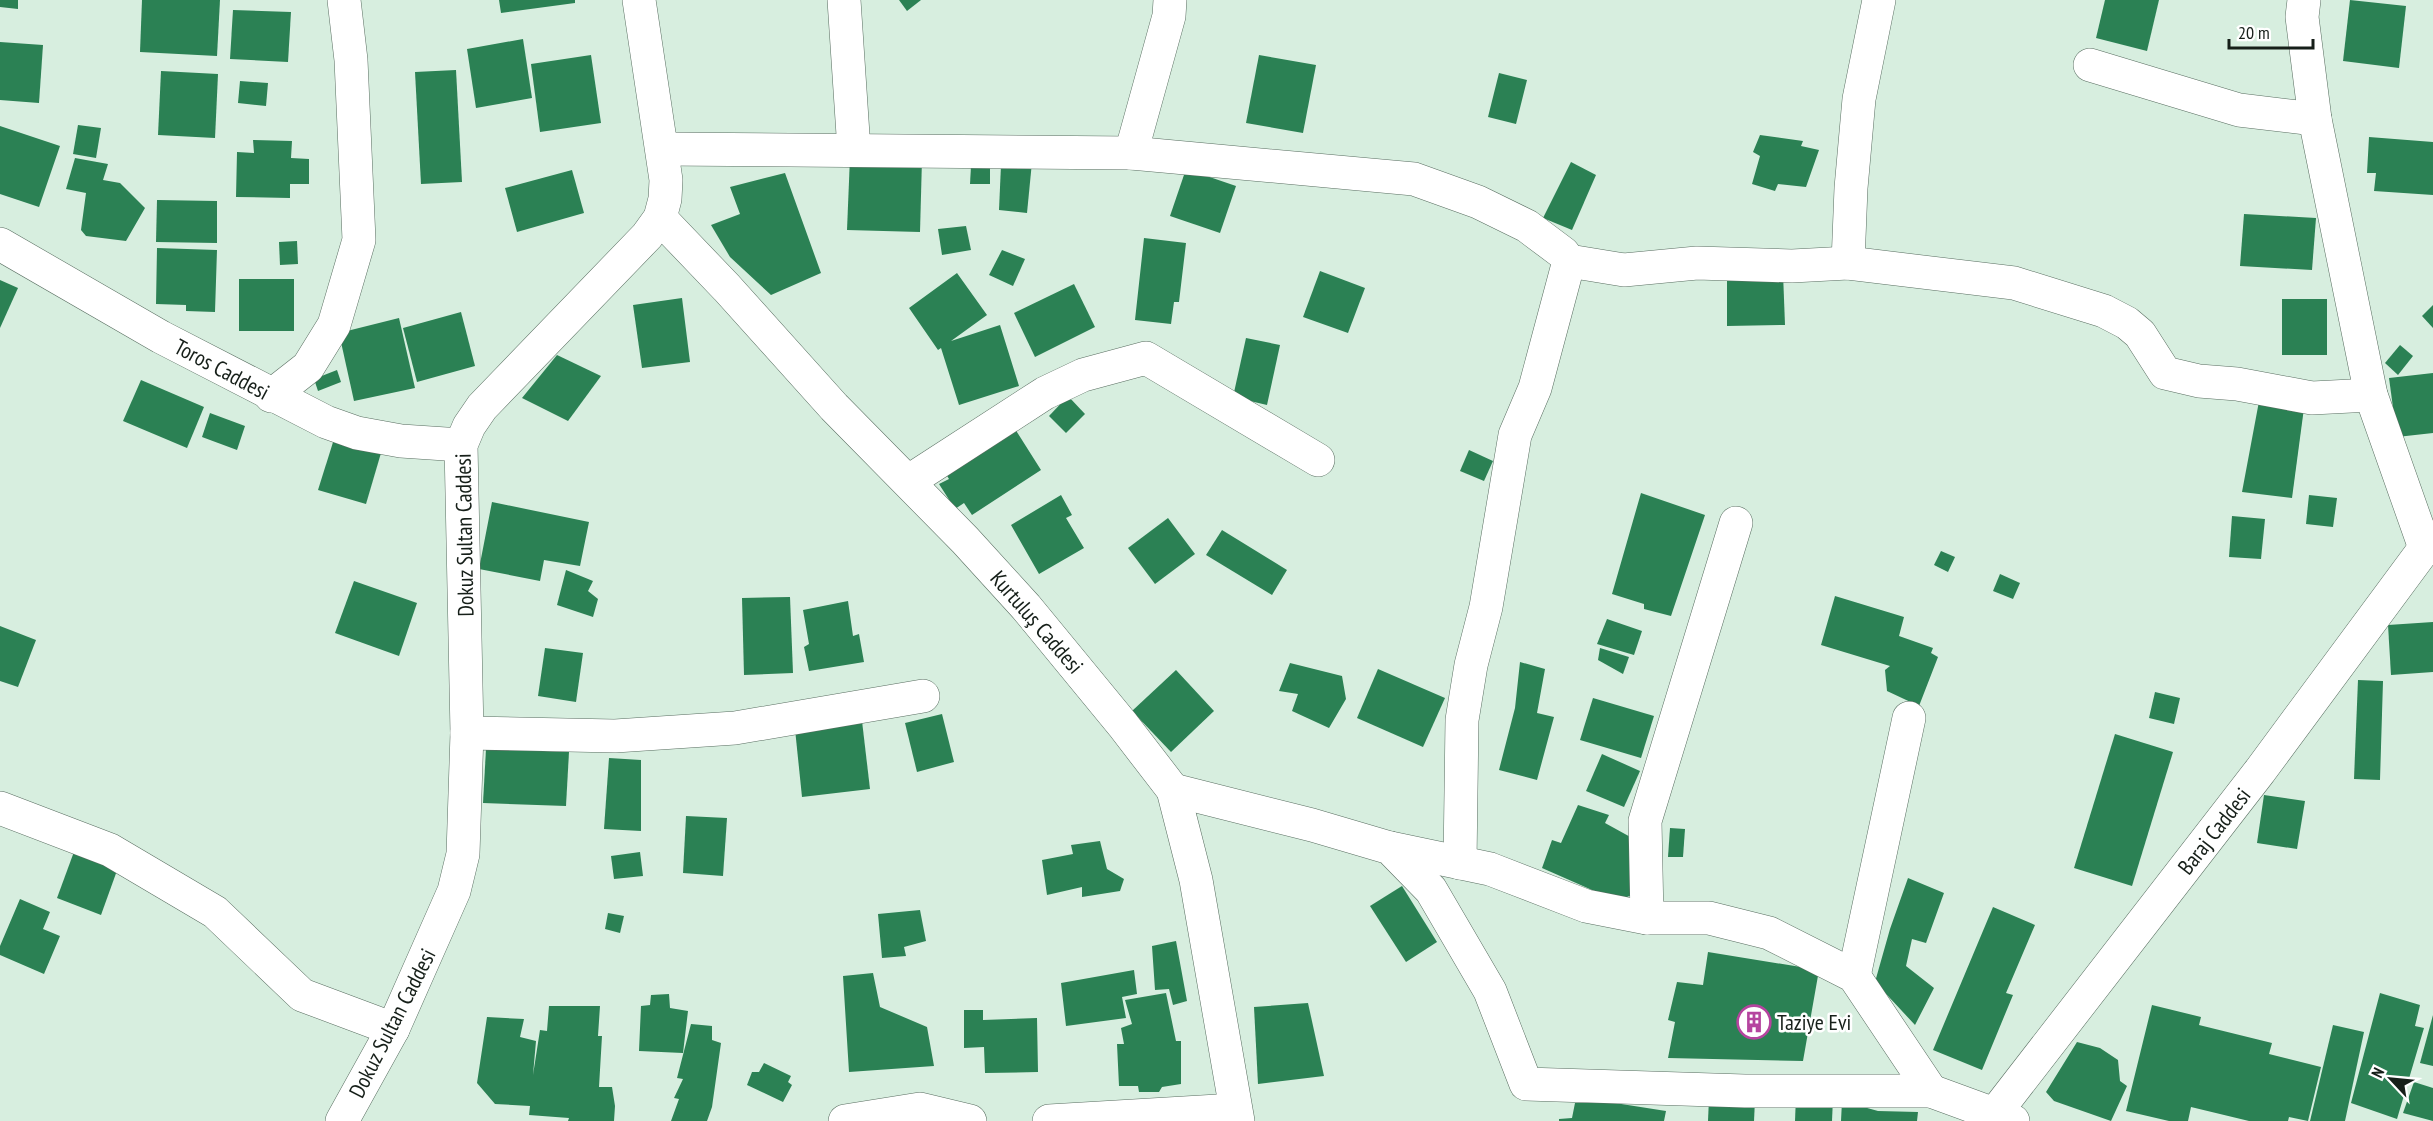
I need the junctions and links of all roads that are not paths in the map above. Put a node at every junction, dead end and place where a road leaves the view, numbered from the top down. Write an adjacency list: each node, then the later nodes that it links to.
1 (344, 0): 17 (street)
2 (639, 0): 9 (street, Dokuz Sultan Caddesi)
3 (843, 0): 10 (street)
4 (1170, 0): 11 (street)
5 (1879, 0): 15 (street)
6 (2304, 0): 8 (street)
7 (2090, 65): 8 (street)
8 (2315, 119): 16 (street)
9 (663, 149): 10 (street); 12 (street, Dokuz Sultan Caddesi)
10 (854, 150): 11 (street)
11 (1131, 153): 14 (street)
12 (660, 218): 18 (street, Dokuz Sultan Caddesi); 20 (street, Kurtuluş Caddesi)
13 (0, 244): 17 (street, Toros Caddesi)
14 (1569, 261): 15 (street); 29 (street)
15 (1848, 263): 16 (street)
16 (2371, 395): 22 (street)
17 (271, 396): 18 (street, Toros Caddesi)
18 (461, 445): 25 (street, Dokuz Sultan Caddesi)
19 (1318, 460): 20 (street)
20 (909, 482): 26 (street, Kurtuluş Caddesi)
21 (1736, 522): 30 (street)
22 (2429, 542): 35 (street, Baraj Caddesi)
23 (923, 696): 25 (street)
24 (1909, 718): 31 (street)
25 (467, 733): 32 (street, Dokuz Sultan Caddesi)
26 (1173, 790): 28 (street); 34 (street, Kurtuluş Caddesi)
27 (0, 808): 32 (street)
28 (1390, 848): 29 (street); 33 (street)
29 (1460, 863): 30 (street)
30 (1647, 918): 31 (street)
31 (1854, 976): 33 (street)
32 (393, 1029): 36 (street, Dokuz Sultan Caddesi)
33 (1931, 1091): 35 (street)
34 (1236, 1116): 39 (street)
35 (1999, 1119)
36 (342, 1121)
37 (845, 1121): 38 (street)
38 (970, 1121)
39 (1049, 1121)

